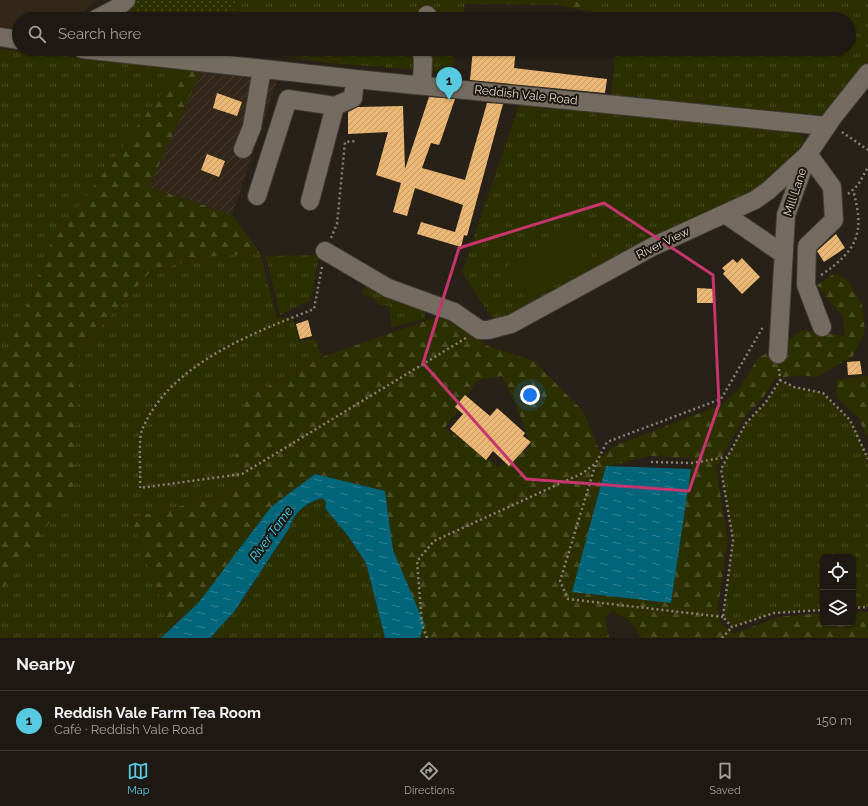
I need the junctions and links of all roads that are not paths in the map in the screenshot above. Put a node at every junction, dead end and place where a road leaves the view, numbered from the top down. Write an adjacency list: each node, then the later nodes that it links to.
1 (126, 0): 2 (street)
2 (109, 12)
3 (0, 37): 4 (street)
4 (12, 39)
5 (148, 56): 7 (street, Reddish Vale Road)
6 (422, 56): 10 (street)
7 (262, 68): 9 (street, Reddish Vale Road); 13 (street)
8 (868, 74): 12 (street, Mill Lane)
9 (355, 79): 10 (street, Reddish Vale Road); 11 (street)
10 (422, 84): 12 (street, Reddish Vale Road)
11 (335, 106): 15 (street); 16 (street)
12 (826, 126): 14 (street, Mill Lane)
13 (243, 149)
14 (808, 154): 17 (street, River View); 19 (street, Mill Lane); 20 (street)
15 (257, 196)
16 (310, 201)
17 (725, 214): 18 (street, River View); 19 (street)
18 (325, 251)
19 (784, 254): 21 (street, Mill Lane)
20 (822, 327)
21 (778, 354)

